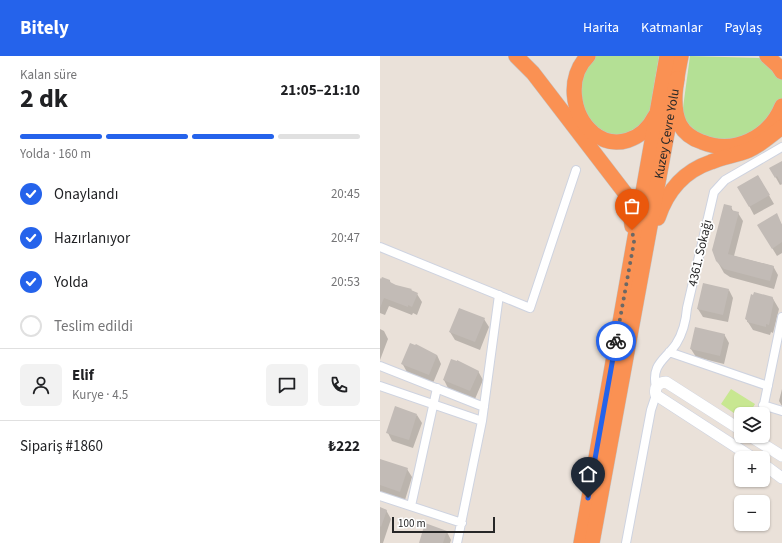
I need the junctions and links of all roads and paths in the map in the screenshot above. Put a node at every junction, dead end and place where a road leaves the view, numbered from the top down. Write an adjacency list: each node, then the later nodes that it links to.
1 (516, 56): 13 (highway)
2 (588, 56): 9 (highway)
3 (667, 56): 9 (highway, Kuzey Çevre Yolu)
4 (681, 56): 7 (highway)
5 (767, 56): 6 (highway)
6 (782, 72)
7 (677, 79): 8 (highway); 15 (highway, Kuzey Çevre Yolu)
8 (782, 106)
9 (658, 108): 13 (highway, Kuzey Çevre Yolu)
10 (782, 127): 15 (highway)
11 (782, 147): 18 (street, 4361. Sokağı)
12 (576, 170): 16 (street)
13 (634, 242): 39 (highway, Kuzey Çevre Yolu)
14 (380, 247): 16 (street)
15 (643, 265): 40 (highway, Kuzey Çevre Yolu)
16 (499, 295): 26 (street)
17 (782, 317): 21 (street)
18 (669, 352): 21 (street); 23 (street, 4361. Sokağı)
19 (380, 366): 22 (street)
20 (380, 386): 24 (street)
21 (768, 386): 25 (street)
22 (437, 388): 24 (street); 26 (street)
23 (656, 391): 29 (street); 31 (street); 41 (street, 4361. Sokağı)
24 (433, 404): 28 (street); 36 (street)
25 (763, 405): 27 (street)
26 (484, 407): 28 (street)
27 (782, 411)
28 (482, 421): 37 (street)
29 (734, 426)
30 (763, 443): 32 (street)
31 (743, 451)
32 (782, 456)
33 (770, 469): 34 (street)
34 (782, 478)
35 (380, 496): 36 (street)
36 (411, 506): 37 (street)
37 (462, 523): 38 (street)
38 (458, 543)
39 (580, 543)
40 (592, 543)
41 (626, 543)

